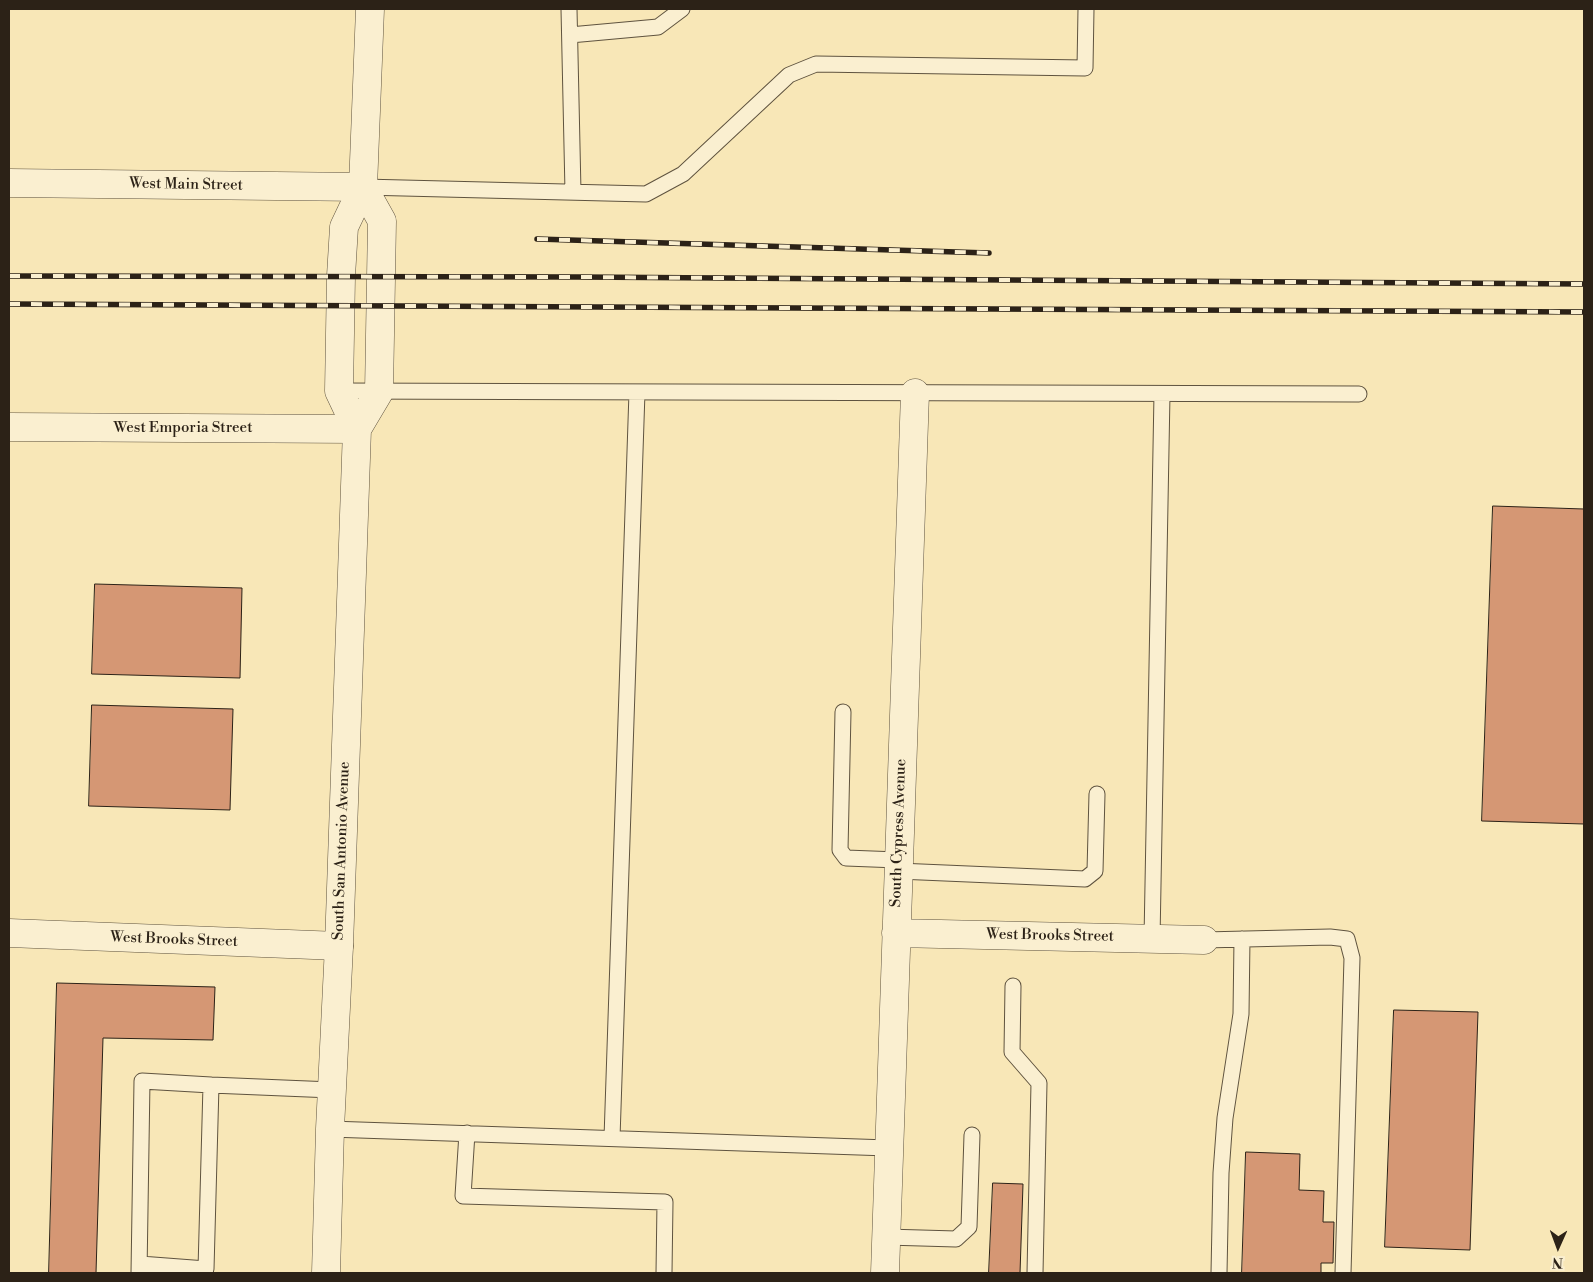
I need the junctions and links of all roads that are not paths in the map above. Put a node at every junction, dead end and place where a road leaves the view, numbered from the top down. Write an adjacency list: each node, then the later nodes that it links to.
1 (370, 9): 7 (street, South San Antonio Avenue)
2 (569, 9): 5 (lane)
3 (682, 9): 5 (lane)
4 (1086, 9): 8 (lane)
5 (570, 35): 8 (lane)
6 (9, 183): 7 (street, West Main Street)
7 (363, 187): 8 (lane); 9 (street, South San Antonio Avenue); 10 (street)
8 (573, 192)
9 (339, 391): 10 (lane); 16 (street, South San Antonio Avenue)
10 (379, 392): 11 (lane); 16 (street, South San Antonio Avenue)
11 (637, 392): 12 (lane); 32 (lane)
12 (915, 393): 13 (lane); 19 (street, South Cypress Avenue)
13 (1162, 394): 14 (lane); 22 (lane)
14 (1359, 394)
15 (9, 427): 16 (street, West Emporia Street)
16 (356, 429): 25 (street, South San Antonio Avenue)
17 (843, 712): 19 (lane)
18 (1097, 794): 19 (lane)
19 (898, 866): 20 (street, South Cypress Avenue)
20 (896, 933): 22 (street, West Brooks Street); 33 (street, South Cypress Avenue)
21 (9, 934): 25 (street, West Brooks Street)
22 (1152, 939): 24 (street, West Brooks Street)
23 (1242, 939): 24 (lane); 40 (lane); 41 (lane)
24 (1204, 940)
25 (339, 946): 28 (street, South San Antonio Avenue)
26 (1013, 986): 39 (lane)
27 (211, 1084): 28 (lane); 35 (lane); 35 (lane)
28 (332, 1090): 29 (street, South San Antonio Avenue)
29 (330, 1129): 30 (lane); 36 (street, South San Antonio Avenue)
30 (467, 1133): 32 (lane); 37 (lane)
31 (972, 1135): 34 (lane)
32 (612, 1138): 33 (lane)
33 (888, 1148): 34 (street, South Cypress Avenue)
34 (886, 1237): 38 (street, South Cypress Avenue)
35 (140, 1269)
36 (326, 1273)
37 (664, 1273)
38 (885, 1273)
39 (1035, 1273)
40 (1219, 1273)
41 (1343, 1273)

